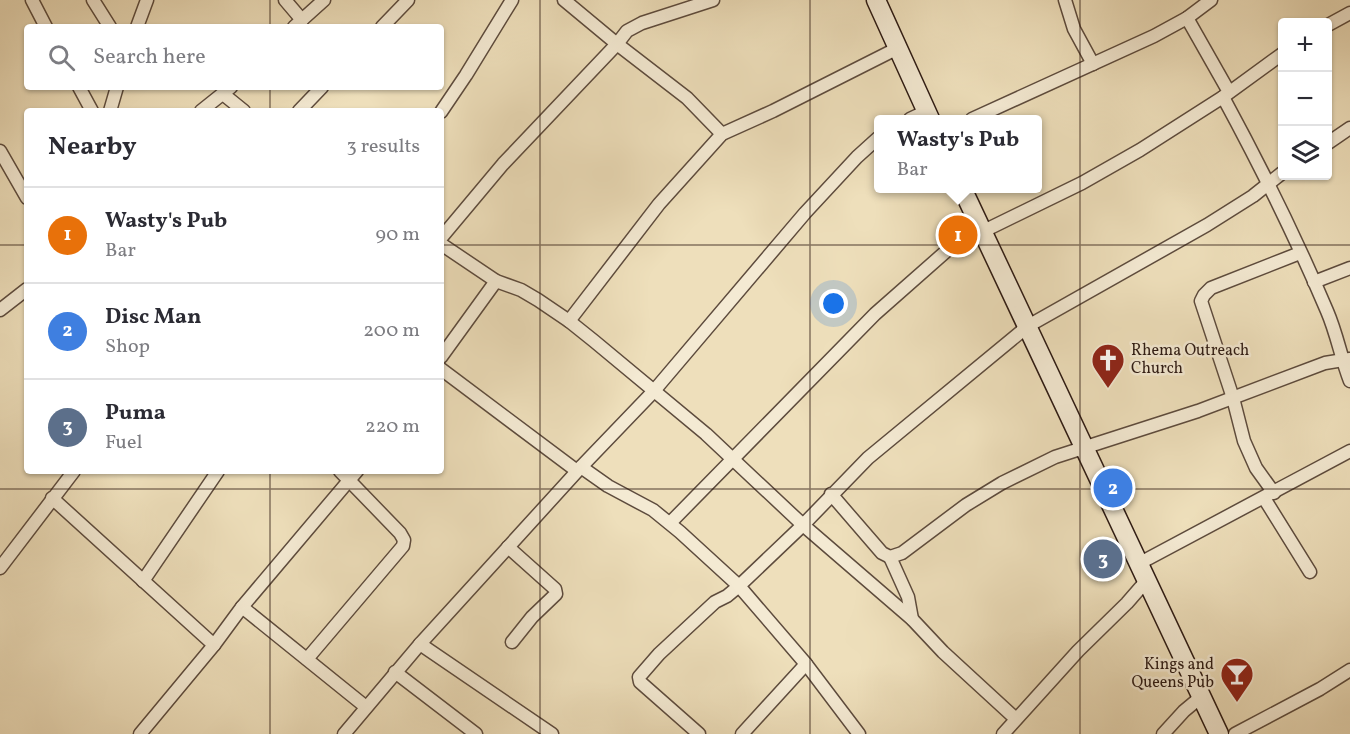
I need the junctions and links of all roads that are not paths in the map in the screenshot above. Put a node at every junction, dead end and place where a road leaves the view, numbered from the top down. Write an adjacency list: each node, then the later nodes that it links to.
1 (32, 0): 17 (street)
2 (93, 0): 18 (street)
3 (147, 0): 19 (street)
4 (285, 0): 15 (street)
5 (324, 0): 15 (street)
6 (408, 0): 20 (street)
7 (512, 0): 35 (street)
8 (564, 0): 21 (street)
9 (713, 0): 21 (street)
10 (876, 0): 22 (main road)
11 (1065, 0): 24 (street)
12 (1211, 0): 14 (street)
13 (1350, 13): 16 (street)
14 (1187, 18): 24 (street); 29 (street)
15 (298, 23)
16 (1332, 23)
17 (44, 24)
18 (108, 24)
19 (137, 24)
20 (385, 24)
21 (617, 44): 39 (street); 48 (street)
22 (898, 48): 36 (main road); 39 (street)
23 (1278, 57): 29 (street)
24 (1092, 64): 37 (street)
25 (81, 90): 30 (street)
26 (116, 90): 31 (street)
27 (319, 90): 34 (street)
28 (227, 91): 32 (street); 33 (street)
29 (1226, 94): 44 (street); 47 (street)
30 (90, 108)
31 (111, 108)
32 (205, 108)
33 (241, 108)
34 (302, 108)
35 (444, 108)
36 (921, 115)
37 (983, 115)
38 (1350, 128): 40 (street)
39 (722, 134): 56 (street)
40 (1332, 140)
41 (874, 142): 62 (street)
42 (0, 151): 45 (street)
43 (1278, 176): 44 (street)
44 (1269, 184): 50 (street); 57 (street)
45 (24, 193)
46 (964, 193): 47 (main road)
47 (982, 230): 57 (main road); 66 (street)
48 (444, 234)
49 (444, 246): 52 (street)
50 (1300, 253): 53 (street); 63 (street)
51 (1350, 268): 53 (street)
52 (496, 281): 56 (street); 58 (street)
53 (1314, 282): 59 (street)
54 (24, 291): 55 (street)
55 (0, 310)
56 (569, 321): 62 (street)
57 (1028, 326): 64 (main road); 71 (street)
58 (444, 353)
59 (1346, 359): 61 (street); 63 (street)
60 (444, 371): 67 (street)
61 (1350, 381)
62 (653, 392): 66 (street); 67 (street)
63 (1233, 398): 64 (street); 72 (street)
64 (1086, 447): 77 (street); 78 (main road)
65 (1350, 451): 72 (street)
66 (732, 458): 74 (street); 75 (street)
67 (579, 469): 74 (street); 76 (street)
68 (72, 474): 73 (street)
69 (216, 474): 82 (street)
70 (354, 476): 84 (street); 89 (street)
71 (831, 494): 75 (street); 77 (street)
72 (1269, 496): 78 (street); 80 (street)
73 (52, 498): 79 (street); 82 (street)
74 (669, 523): 83 (street)
75 (803, 525): 83 (street); 85 (street)
76 (508, 547): 86 (street); 87 (street)
77 (890, 557): 85 (street)
78 (1140, 563): 81 (main road)
79 (0, 568)
80 (1310, 572)
81 (1147, 580): 93 (main road); 95 (street)
82 (143, 581): 88 (street)
83 (739, 586): 90 (street); 100 (street)
84 (242, 607): 88 (street); 89 (street)
85 (912, 619): 95 (street)
86 (512, 642)
87 (420, 644): 92 (street); 99 (street)
88 (214, 645): 96 (street)
89 (307, 659): 94 (street)
90 (806, 664): 101 (street); 102 (street)
91 (1350, 670): 106 (street)
92 (394, 672): 94 (street); 98 (street)
93 (1202, 696): 104 (street); 105 (main road)
94 (366, 707): 97 (street)
95 (1016, 719): 103 (street)
96 (140, 734)
97 (345, 734)
98 (476, 734)
99 (552, 734)
100 (699, 734)
101 (742, 734)
102 (859, 734)
103 (1003, 734)
104 (1163, 734)
105 (1219, 734)
106 (1235, 734)

